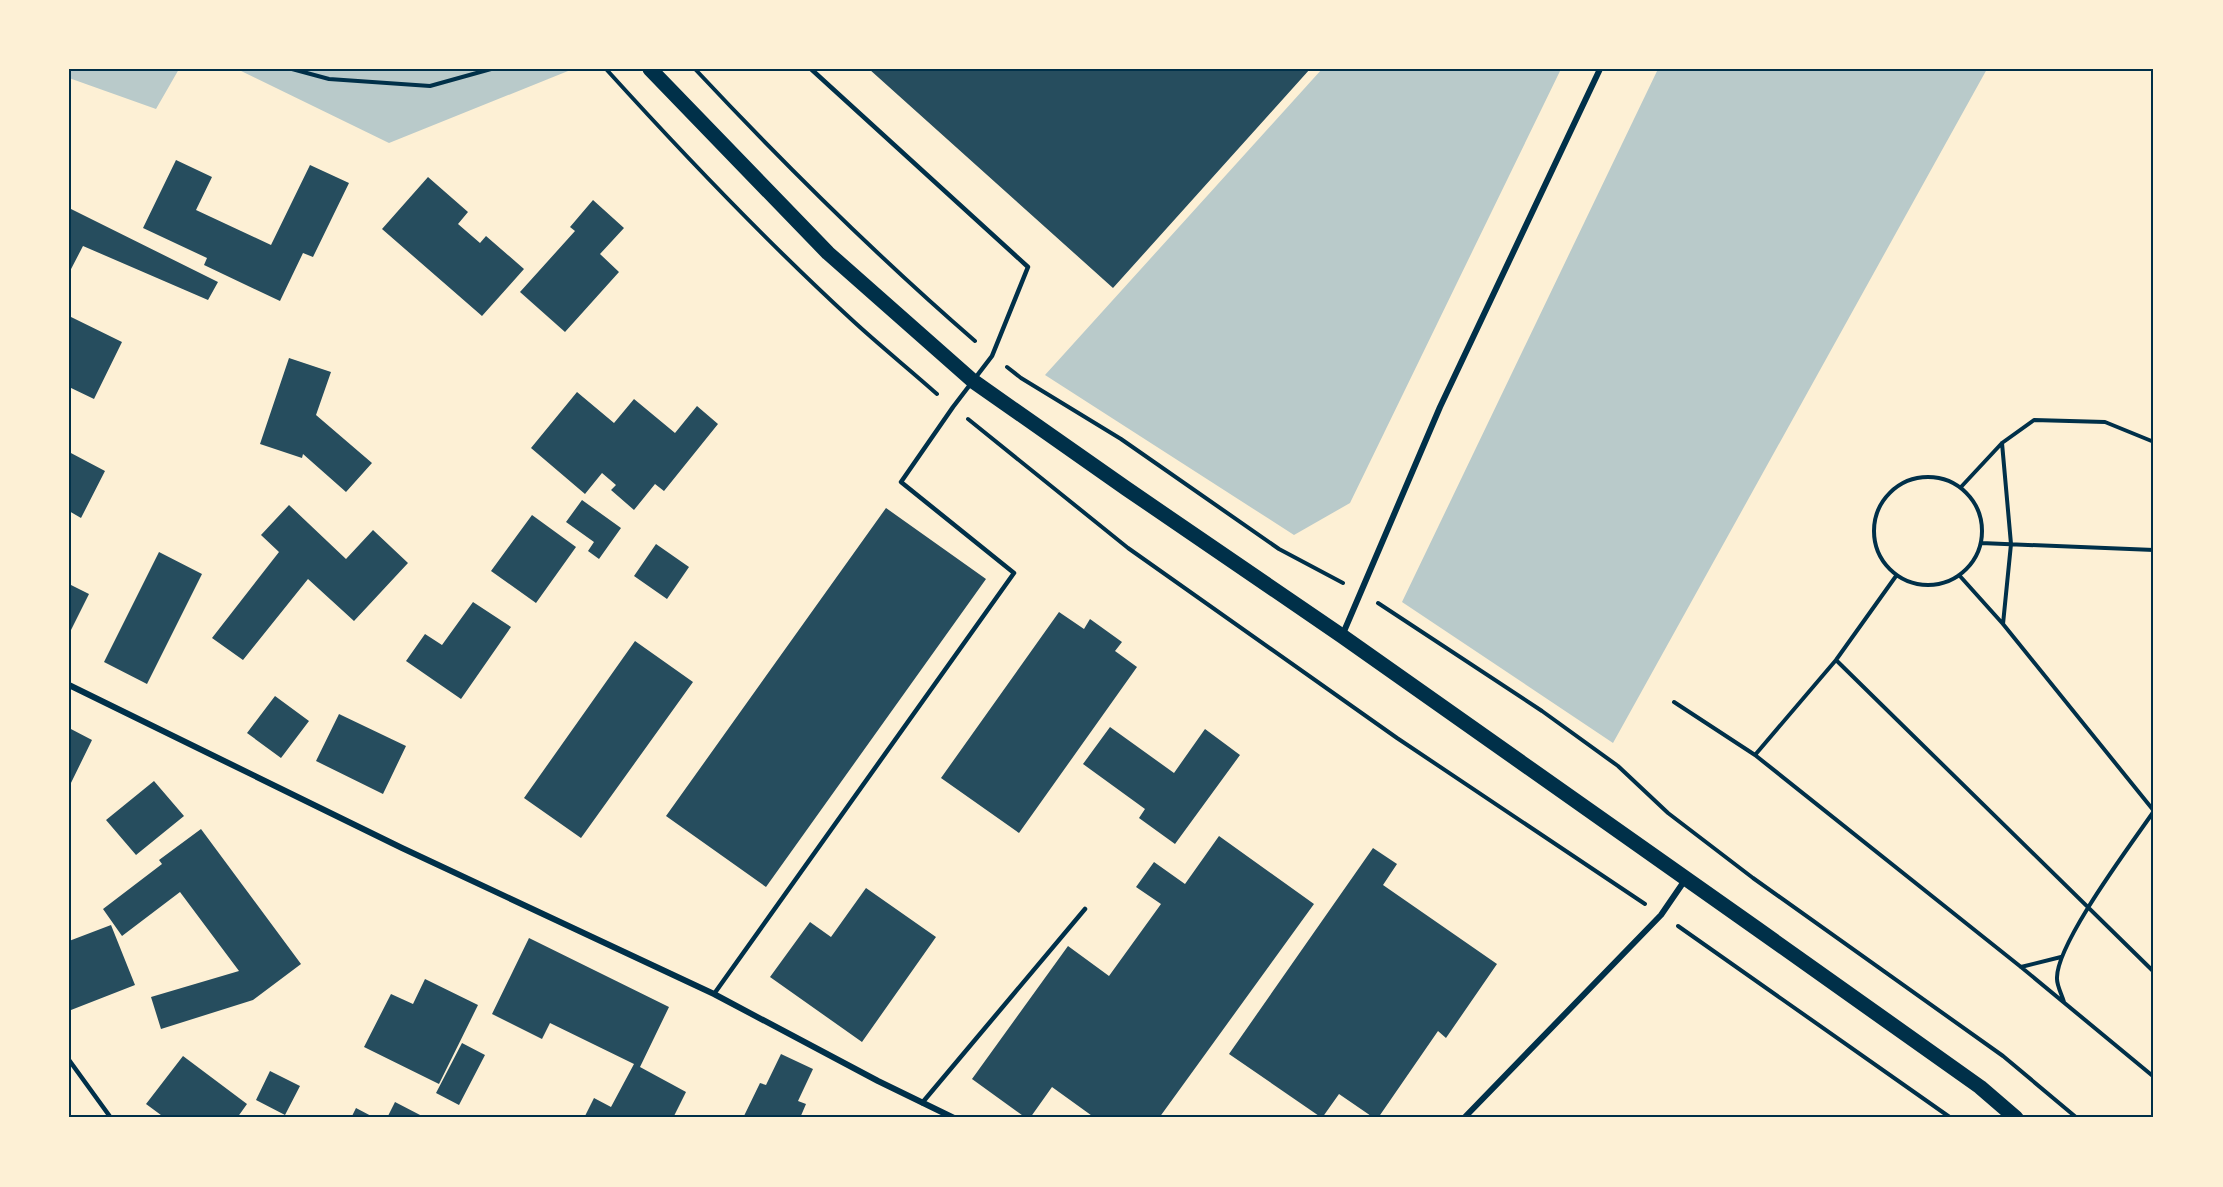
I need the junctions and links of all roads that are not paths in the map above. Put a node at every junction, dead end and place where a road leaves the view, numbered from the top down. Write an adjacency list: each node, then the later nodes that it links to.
1 (650, 69): 4 (main road)
2 (811, 69): 4 (lane)
3 (1600, 69): 5 (street)
4 (973, 381): 5 (main road); 9 (lane)
5 (1342, 636): 7 (main road)
6 (69, 685): 9 (street)
7 (1686, 880): 14 (street); 15 (main road)
8 (1085, 909): 11 (lane)
9 (714, 994): 11 (street)
10 (69, 1060): 12 (lane)
11 (922, 1103): 13 (street)
12 (111, 1118)
13 (954, 1118)
14 (1464, 1118)
15 (2016, 1118)

